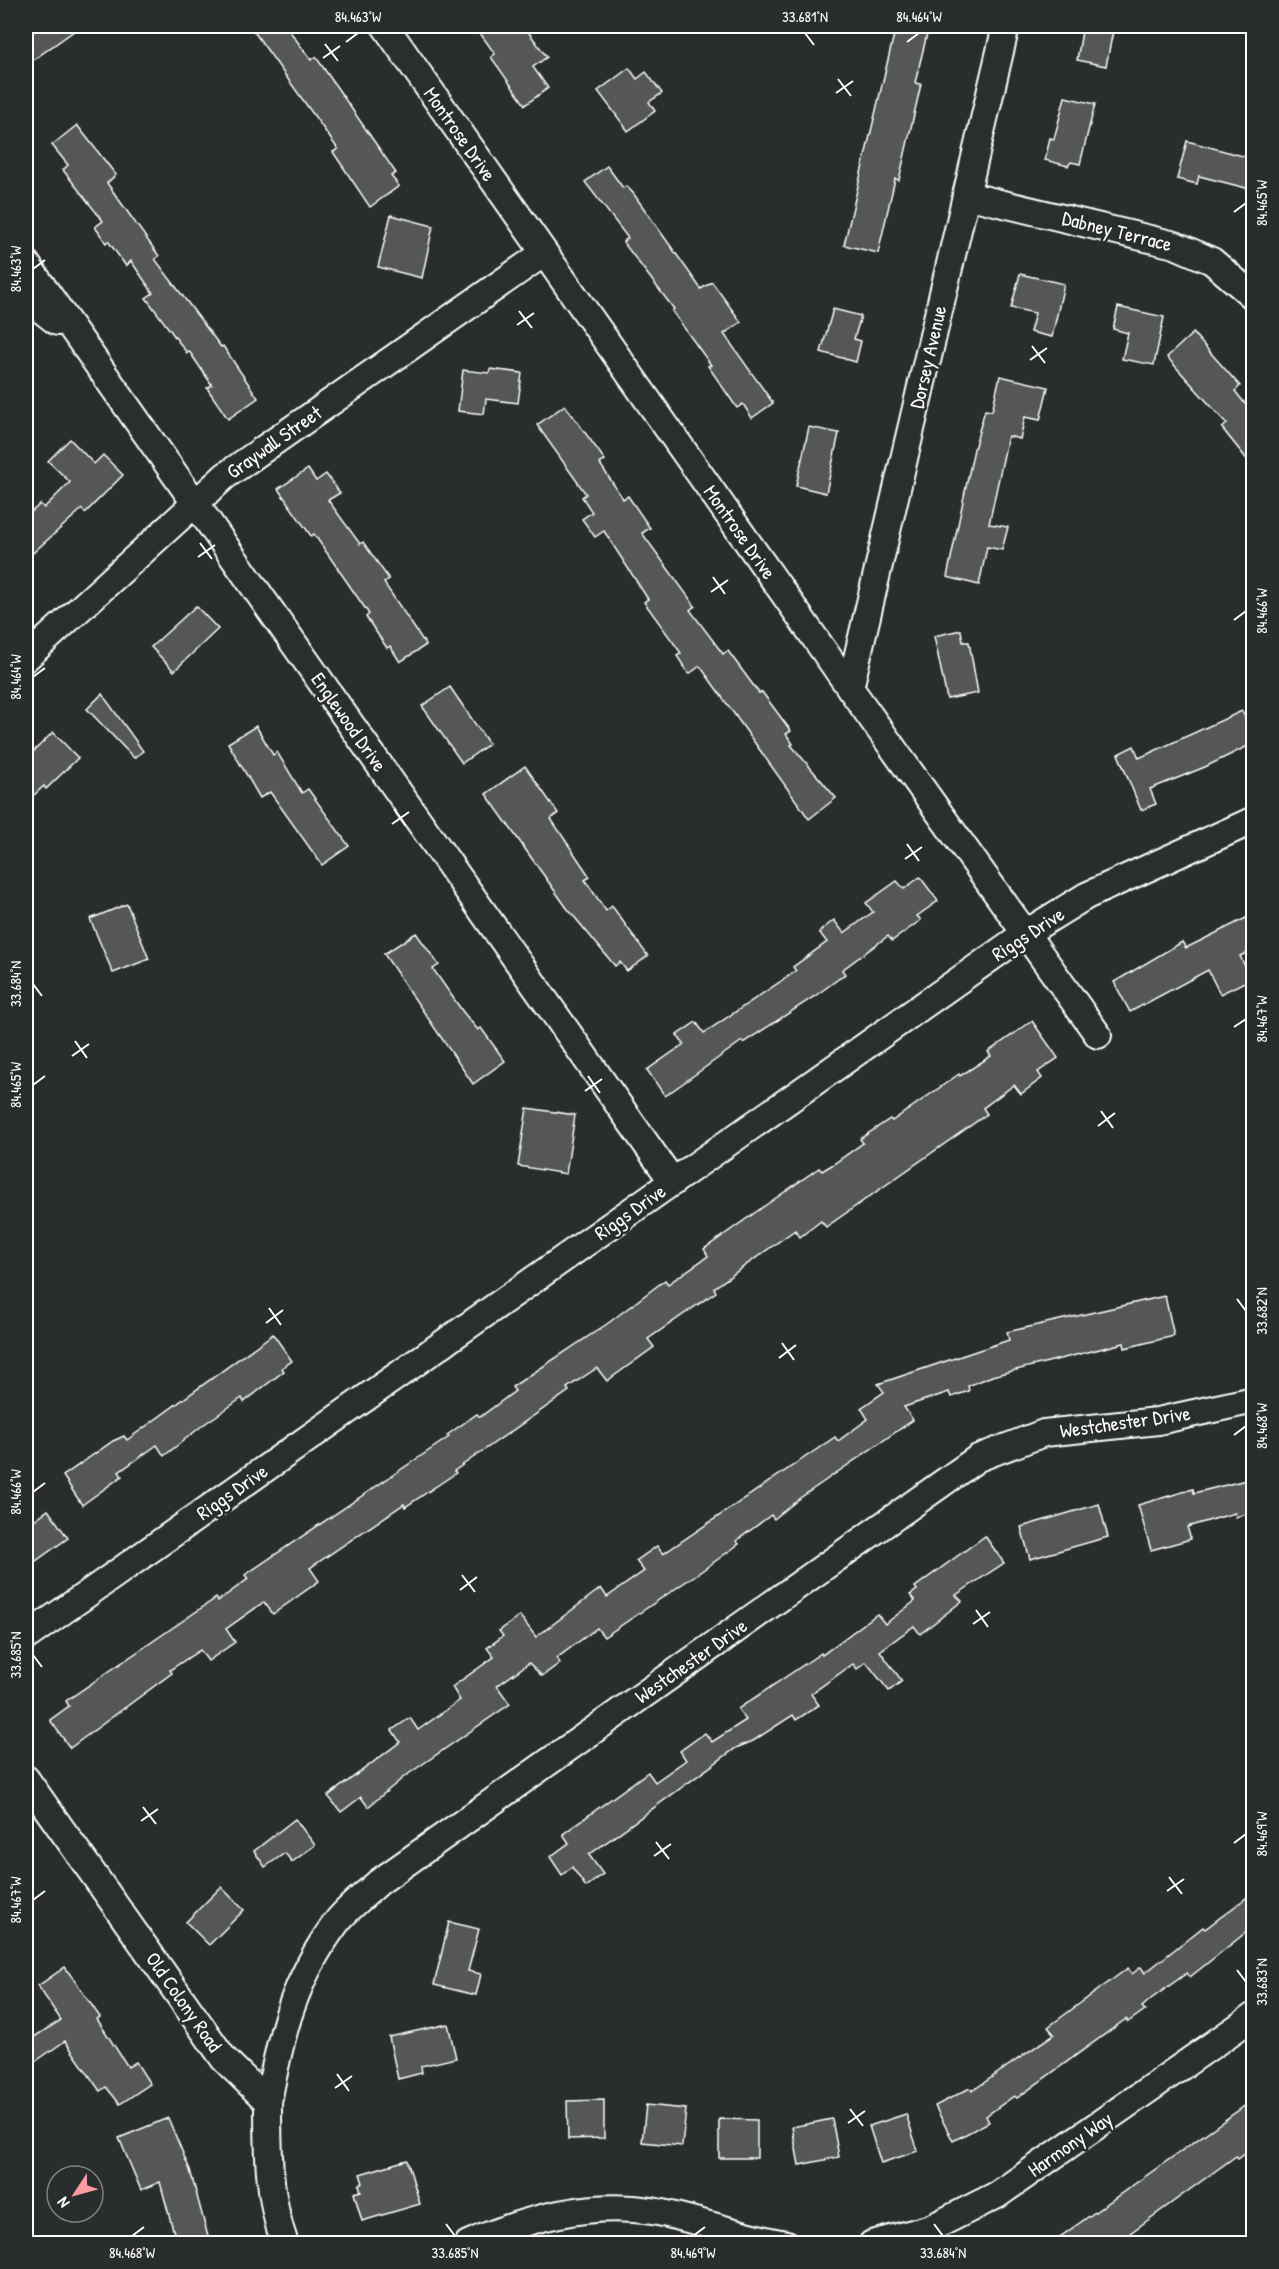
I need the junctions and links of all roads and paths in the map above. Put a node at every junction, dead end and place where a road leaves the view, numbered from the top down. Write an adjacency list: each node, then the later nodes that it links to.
1 (385, 26): 4 (street, Montrose Drive)
2 (1006, 26): 3 (street, Dorsey Avenue)
3 (966, 195): 6 (street, Dabney Terrace); 11 (street, Dorsey Avenue)
4 (544, 253): 9 (street, Graywall Street); 11 (street, Montrose Drive)
5 (26, 263): 8 (street, Englewood Drive)
6 (1254, 297)
7 (26, 298): 8 (street)
8 (123, 400): 9 (street, Englewood Drive)
9 (194, 502): 10 (street, Graywall Street); 15 (street, Englewood Drive)
10 (26, 658)
11 (850, 688): 13 (street, Montrose Drive)
12 (1254, 820): 13 (street, Riggs Drive)
13 (1026, 933): 14 (street, Montrose Drive); 15 (street, Riggs Drive)
14 (1098, 1035)
15 (673, 1182): 17 (street, Riggs Drive)
16 (1254, 1400): 20 (street, Westchester Drive)
17 (26, 1637)
18 (26, 1779): 20 (street, Old Colony Road)
19 (1254, 2016): 24 (street, Harmony Way)
20 (268, 2102): 21 (street)
21 (285, 2244)
22 (468, 2244): 23 (street)
23 (787, 2244)
24 (872, 2244)

